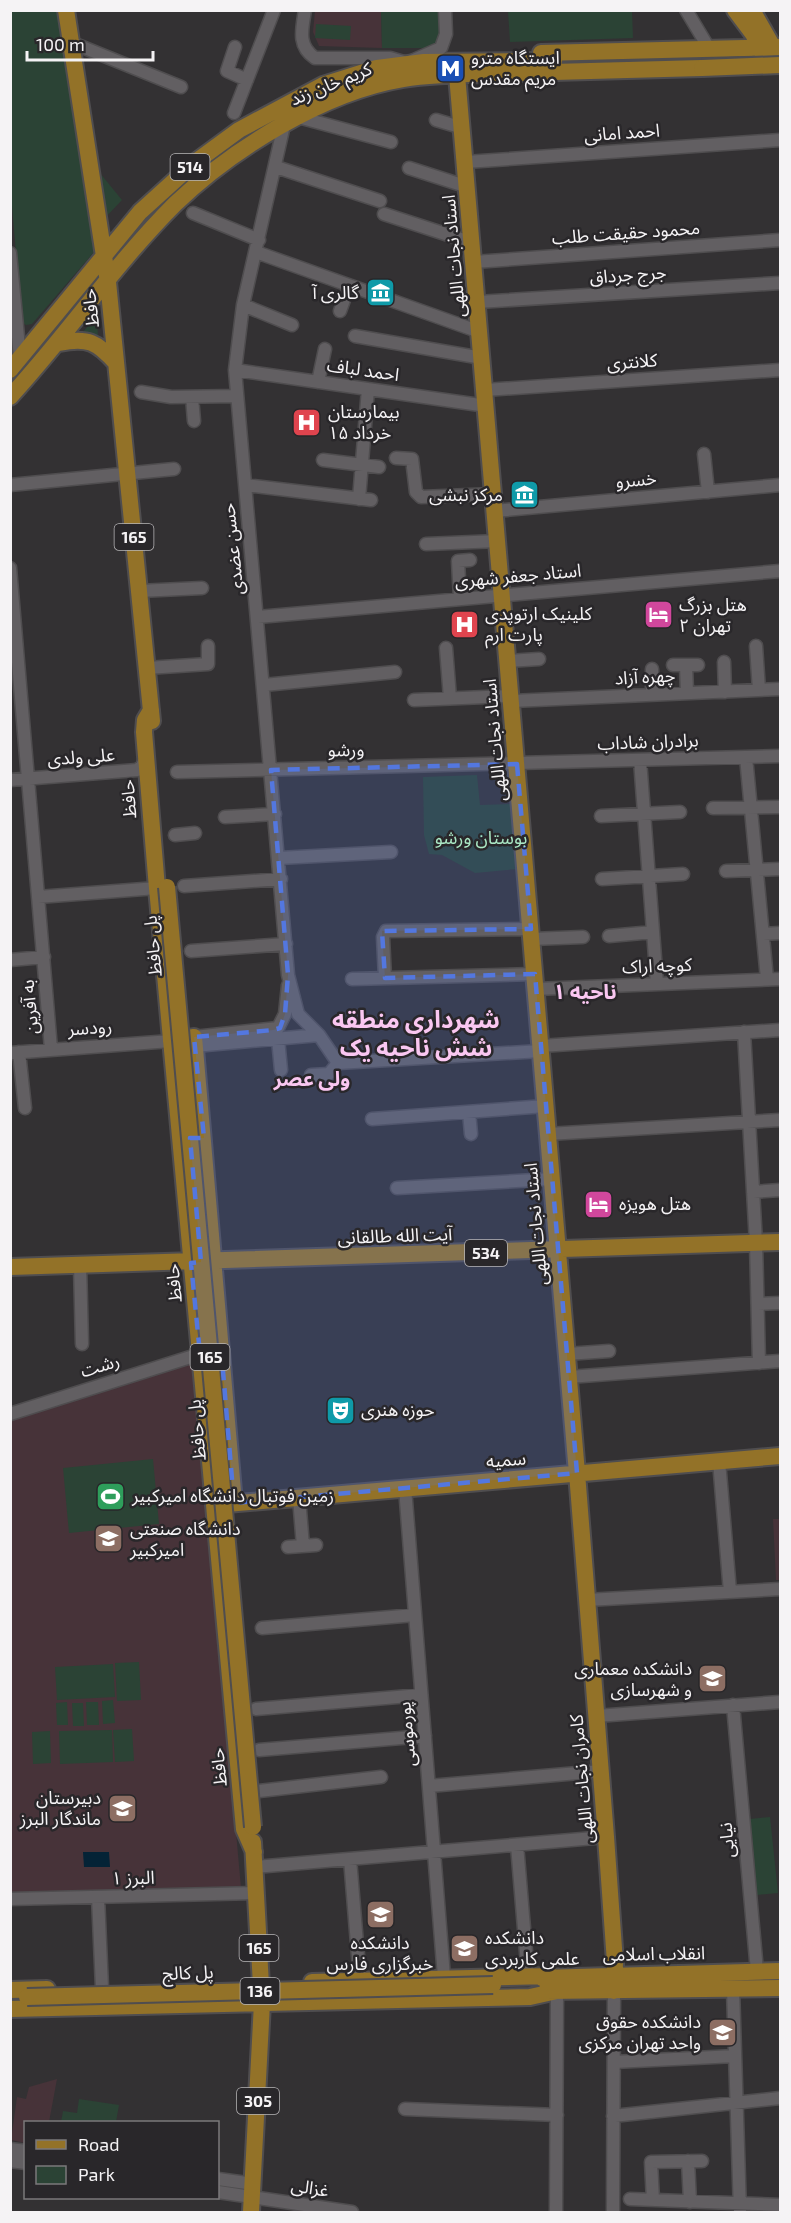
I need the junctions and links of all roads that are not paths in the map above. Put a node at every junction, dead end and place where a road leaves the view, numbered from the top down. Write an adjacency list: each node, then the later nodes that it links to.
1 (66, 10): 8 (main road, حافظ / 165)
2 (274, 10): 18 (street)
3 (305, 10): 13 (street)
4 (445, 10): 13 (street)
5 (686, 10): 12 (street)
6 (735, 10): 11 (main road)
7 (752, 10): 11 (main road)
8 (70, 42): 19 (street); 38 (main road, حافظ / 165)
9 (235, 47): 18 (street)
10 (738, 48): 11 (main road, کریم خان زند); 12 (main road, کریم خان زند); 16 (main road)
11 (774, 49): 12 (main road, کریم خان زند / 514); 15 (main road)
12 (705, 58): 14 (main road, کریم خان زند / 514); 15 (main road, کریم خان زند / 514, bridge)
13 (407, 63): 14 (main road, کریم خان زند / 514); 20 (main road, کریم خان زند / 514)
14 (508, 68): 16 (main road); 17 (main road, کریم خان زند / 514)
15 (778, 68): 16 (main road)
16 (738, 74)
17 (457, 75): 23 (main road, کریم خان زند / 514); 24 (main road, استاد نجات اللهی)
18 (247, 80): 21 (street)
19 (181, 87)
20 (292, 100): 23 (main road); 38 (main road, کریم خان زند / 514)
21 (234, 113)
22 (436, 120): 24 (street)
23 (291, 121): 26 (street); 28 (street, حسن عضدی); 40 (main road, کریم خان زند / 514)
24 (463, 128): 27 (main road, استاد نجات اللهی)
25 (780, 140): 27 (street, احمد امانی)
26 (391, 142)
27 (466, 162): 30 (main road, استاد نجات اللهی)
28 (276, 167): 31 (street); 36 (street, حسن عضدی)
29 (409, 168): 30 (street)
30 (468, 187): 35 (main road, استاد نجات اللهی)
31 (380, 201)
32 (194, 213): 36 (street)
33 (384, 214): 35 (street)
34 (780, 240): 39 (street, محمود حقیقت طلب)
35 (472, 243): 39 (main road, استاد نجات اللهی)
36 (257, 246): 42 (street); 45 (street, حسن عضدی)
37 (10, 253): 43 (street)
38 (103, 254): 40 (main road, حافظ / 165); 55 (main road, کریم خان زند / 514)
39 (474, 262): 44 (main road, استاد نجات اللهی)
40 (108, 282): 51 (main road, کریم خان زند / 514); 54 (main road, حافظ / 165)
41 (780, 283): 44 (street, جرج جرداق)
42 (349, 285): 46 (street); 49 (street)
43 (12, 290): 55 (street)
44 (478, 302): 49 (main road, استاد نجات اللهی)
45 (243, 305): 47 (street); 56 (street, حسن عضدی)
46 (340, 311)
47 (292, 325)
48 (10, 332): 55 (street)
49 (480, 332): 53 (main road, استاد نجات اللهی)
50 (355, 336): 53 (street)
51 (59, 343): 54 (main road); 62 (main road, کریم خان زند / 514)
52 (325, 349): 58 (street)
53 (482, 358): 64 (main road, استاد نجات اللهی)
54 (116, 363): 72 (main road, حافظ / 165)
55 (15, 365)
56 (235, 370): 58 (street, احمد لباف); 61 (street, حسن عضدی)
57 (780, 370): 64 (street, کلانتری)
58 (318, 382): 59 (street, احمد لباف)
59 (368, 389): 64 (street, احمد لباف); 69 (street)
60 (141, 392): 63 (street)
61 (237, 396): 63 (street); 74 (street, حسن عضدی)
62 (10, 397)
63 (192, 397): 65 (street)
64 (486, 398): 77 (main road, استاد نجات اللهی)
65 (194, 421)
66 (704, 454): 76 (street)
67 (396, 458): 77 (street)
68 (323, 460): 69 (street)
69 (362, 465): 70 (street); 74 (street)
70 (378, 467)
71 (174, 469): 72 (street)
72 (127, 473): 73 (street); 85 (main road, حافظ / 165)
73 (10, 485)
74 (245, 485): 89 (street, حسن عضدی)
75 (780, 485): 76 (street, خسرو)
76 (708, 492): 78 (street, خسرو)
77 (494, 494): 78 (main road, استاد نجات اللهی)
78 (495, 511): 79 (main road, استاد نجات اللهی)
79 (498, 541): 80 (street); 86 (main road, استاد نجات اللهی)
80 (426, 544)
81 (470, 560): 87 (street)
82 (10, 567): 88 (street, به آفرین)
83 (780, 571): 86 (street, استاد جعفر شهری)
84 (202, 588): 85 (street)
85 (139, 591): 98 (main road, حافظ / 165)
86 (502, 595): 87 (street, استاد جعفر شهری); 95 (main road, استاد نجات اللهی)
87 (460, 599): 89 (street, استاد جعفر شهری)
88 (12, 603): 90 (street, به آفرین)
89 (258, 617): 101 (street, حسن عضدی)
90 (13, 638): 107 (street, به آفرین)
91 (208, 646): 98 (street)
92 (756, 646): 103 (street)
93 (446, 648): 108 (street)
94 (539, 659): 95 (street)
95 (508, 661): 109 (main road, استاد نجات اللهی)
96 (724, 662): 104 (street)
97 (686, 665): 105 (street)
98 (147, 669): 111 (main road, حافظ / 165)
99 (651, 669): 106 (street)
100 (395, 672): 101 (street)
101 (264, 685): 117 (street, حسن عضدی)
102 (780, 689): 103 (street, چهره آزاد)
103 (759, 690): 104 (street, چهره آزاد)
104 (726, 692): 105 (street, چهره آزاد)
105 (687, 693): 106 (street, چهره آزاد)
106 (652, 695): 109 (street, چهره آزاد)
107 (16, 698): 119 (street, به آفرین)
108 (450, 698): 109 (street, چهره آزاد); 110 (street, چهره آزاد)
109 (511, 699): 116 (main road, استاد نجات اللهی)
110 (414, 700)
111 (151, 710): 113 (main road, حافظ / 165); 140 (main road, حافظ / 165)
112 (780, 756): 114 (street, برادران شاداب)
113 (146, 757): 119 (street, علی ولدی); 140 (main road, حافظ / 165)
114 (746, 757): 115 (street, برادران شاداب); 121 (street)
115 (640, 760): 116 (street, برادران شاداب); 126 (street)
116 (517, 764): 117 (street, ورشو); 144 (main road, استاد نجات اللهی)
117 (271, 770): 118 (street, ورشو); 125 (street, حسن عضدی)
118 (177, 772)
119 (28, 779): 120 (street, علی ولدی); 141 (street, به آفرین)
120 (10, 780)
121 (751, 807): 122 (street); 123 (street); 134 (street)
122 (780, 807)
123 (713, 808)
124 (680, 812): 126 (street)
125 (275, 814): 128 (street); 132 (street, حسن عضدی)
126 (644, 814): 127 (street); 137 (street)
127 (602, 816)
128 (225, 817)
129 (195, 833): 130 (street)
130 (175, 835)
131 (391, 852): 132 (street)
132 (279, 858): 138 (street, حسن عضدی)
133 (780, 869): 134 (street)
134 (757, 870): 135 (street); 145 (street)
135 (726, 871)
136 (684, 874): 137 (street)
137 (649, 877): 139 (street); 142 (street)
138 (281, 879): 140 (street); 148 (street, حسن عضدی)
139 (602, 879)
140 (169, 887): 141 (street); 163 (main road, حافظ / 165); 231 (main road, پل حافظ / 165, bridge)
141 (39, 897): 150 (street, به آفرین)
142 (653, 932): 146 (street); 158 (street)
143 (780, 933): 145 (street)
144 (531, 934): 147 (street); 153 (street); 157 (main road, استاد نجات اللهی)
145 (763, 934): 155 (street)
146 (609, 936)
147 (583, 937)
148 (286, 944): 149 (street); 152 (street, حسن عضدی)
149 (190, 951)
150 (44, 957): 151 (street); 165 (street, به آفرین)
151 (10, 960)
152 (288, 975): 161 (street); 164 (street)
153 (385, 978): 154 (street, کوچه اراک); 157 (street, کوچه اراک)
154 (352, 979)
155 (767, 979): 156 (street, کوچه اراک); 158 (street, کوچه اراک)
156 (780, 979)
157 (535, 981): 158 (street, کوچه اراک); 166 (main road, استاد نجات اللهی)
158 (657, 984)
159 (780, 1030): 160 (street)
160 (744, 1032): 166 (street); 176 (street)
161 (320, 1035): 162 (street); 168 (street)
162 (279, 1039): 164 (street); 169 (street)
163 (171, 1041): 164 (main road); 165 (street, رودسر); 180 (main road, حافظ / 165)
164 (195, 1042): 179 (main road)
165 (51, 1049): 167 (street, رودسر)
166 (541, 1049): 168 (street); 171 (main road, استاد نجات اللهی)
167 (15, 1052): 172 (street)
168 (338, 1063): 170 (street)
169 (281, 1070)
170 (311, 1075)
171 (546, 1106): 173 (street); 178 (main road, استاد نجات اللهی)
172 (25, 1108)
173 (469, 1112): 174 (street); 177 (street)
174 (372, 1119)
175 (780, 1120): 176 (street)
176 (749, 1122): 178 (street); 186 (street)
177 (471, 1134)
178 (548, 1134): 181 (main road, استاد نجات اللهی)
179 (205, 1148): 180 (main road); 182 (main road)
180 (182, 1150): 183 (main road, حافظ / 165)
181 (552, 1179): 184 (street); 189 (main road, استاد نجات اللهی)
182 (208, 1186): 183 (main road); 190 (main road)
183 (185, 1187): 191 (main road, حافظ / 165)
184 (397, 1188)
185 (780, 1190): 186 (street)
186 (753, 1192): 188 (street)
187 (780, 1242): 188 (main road, آیت الله طالقانی / 534)
188 (756, 1243): 189 (main road, آیت الله طالقانی / 534); 195 (street)
189 (558, 1250): 190 (main road, آیت الله طالقانی / 534); 200 (main road, استاد نجات اللهی)
190 (214, 1262): 191 (main road, آیت الله طالقانی / 534); 197 (main road)
191 (191, 1263): 192 (main road, آیت الله طالقانی / 534); 199 (main road, حافظ / 165)
192 (80, 1265): 193 (main road, آیت الله طالقانی / 534); 196 (street)
193 (10, 1267)
194 (780, 1303): 195 (street)
195 (758, 1304): 202 (street)
196 (82, 1344)
197 (221, 1347): 199 (main road); 210 (main road)
198 (609, 1351): 200 (street)
199 (200, 1354): 204 (street, رشت); 211 (main road, حافظ / 165)
200 (567, 1354): 203 (main road, استاد نجات اللهی)
201 (780, 1361): 202 (street)
202 (759, 1363): 203 (street)
203 (569, 1377): 207 (main road, استاد نجات اللهی)
204 (10, 1414)
205 (780, 1456): 206 (main road, سمیه)
206 (719, 1461): 207 (main road, سمیه); 216 (street)
207 (577, 1473): 208 (main road, سمیه); 217 (main road, کامران نجات اللهی)
208 (405, 1488): 209 (main road, سمیه); 218 (street, پورموسی)
209 (299, 1498): 210 (main road, سمیه); 214 (street)
210 (234, 1503): 211 (main road, سمیه)
211 (215, 1505): 236 (main road, حافظ / 165)
212 (316, 1545): 214 (street)
213 (288, 1546): 214 (street)
214 (303, 1546)
215 (780, 1589): 216 (street)
216 (730, 1592): 217 (street)
217 (587, 1600): 224 (main road, کامران نجات اللهی)
218 (415, 1615): 219 (street); 220 (street, پورموسی)
219 (262, 1628)
220 (421, 1695): 223 (street); 225 (street, پورموسی)
221 (780, 1702): 222 (street)
222 (733, 1705): 224 (street); 240 (street, نیایی)
223 (256, 1709)
224 (597, 1716): 227 (main road, کامران نجات اللهی)
225 (425, 1736): 226 (street); 229 (street, پورموسی)
226 (259, 1750)
227 (601, 1771): 229 (street); 232 (main road, کامران نجات اللهی)
228 (381, 1777): 230 (street)
229 (429, 1786): 234 (street, پورموسی)
230 (259, 1791)
231 (253, 1827): 236 (main road, حافظ / 165)
232 (606, 1837): 233 (street); 246 (main road, کامران نجات اللهی)
233 (518, 1845): 234 (street); 242 (street)
234 (434, 1852): 235 (street); 243 (street, پورموسی)
235 (350, 1859): 236 (street); 244 (street)
236 (254, 1860): 237 (main road, حافظ / 165)
237 (256, 1893): 238 (street, البرز ۱); 245 (main road, حافظ / 165)
238 (98, 1897): 239 (street, البرز ۱); 249 (street)
239 (10, 1899)
240 (757, 1971): 241 (main road, انقلاب اسلامی / 136); 246 (main road, انقلاب اسلامی / 136)
241 (780, 1971)
242 (528, 1976): 243 (main road); 247 (main road)
243 (444, 1977): 244 (main road)
244 (360, 1980): 245 (main road); 255 (main road)
245 (261, 1983): 248 (main road); 256 (main road, حافظ / 165)
246 (614, 1983): 247 (main road, انقلاب اسلامی / 136); 253 (main road, انقلاب اسلامی / 136); 260 (street)
247 (554, 1984): 250 (main road, انقلاب اسلامی / 136); 255 (main road); 264 (street)
248 (189, 1985): 249 (main road); 257 (main road)
249 (102, 1988): 252 (main road)
250 (494, 1988): 254 (main road, پل کالج / 136)
251 (780, 1988): 253 (main road, انقلاب اسلامی / 136)
252 (10, 1989)
253 (733, 1989): 259 (street)
254 (22, 2000): 258 (main road, 136)
255 (361, 2001): 256 (main road)
256 (262, 2003): 257 (main road); 272 (main road, حافظ / 305)
257 (193, 2005): 258 (main road)
258 (10, 2007)
259 (735, 2056): 260 (street); 262 (street)
260 (614, 2062): 265 (street)
261 (780, 2098): 262 (street)
262 (736, 2101): 265 (street); 275 (street)
263 (405, 2109): 264 (street)
264 (557, 2115): 277 (street)
265 (613, 2116): 278 (street)
266 (688, 2161): 267 (street); 271 (street); 273 (street)
267 (702, 2161)
268 (219, 2179): 272 (street)
269 (219, 2193): 272 (street)
270 (630, 2199): 271 (street)
271 (653, 2200): 273 (street)
272 (256, 2201): 276 (street, غزالی)
273 (690, 2202): 275 (street)
274 (780, 2205): 275 (street)
275 (740, 2208)
276 (352, 2212)
277 (556, 2212)
278 (613, 2212)

